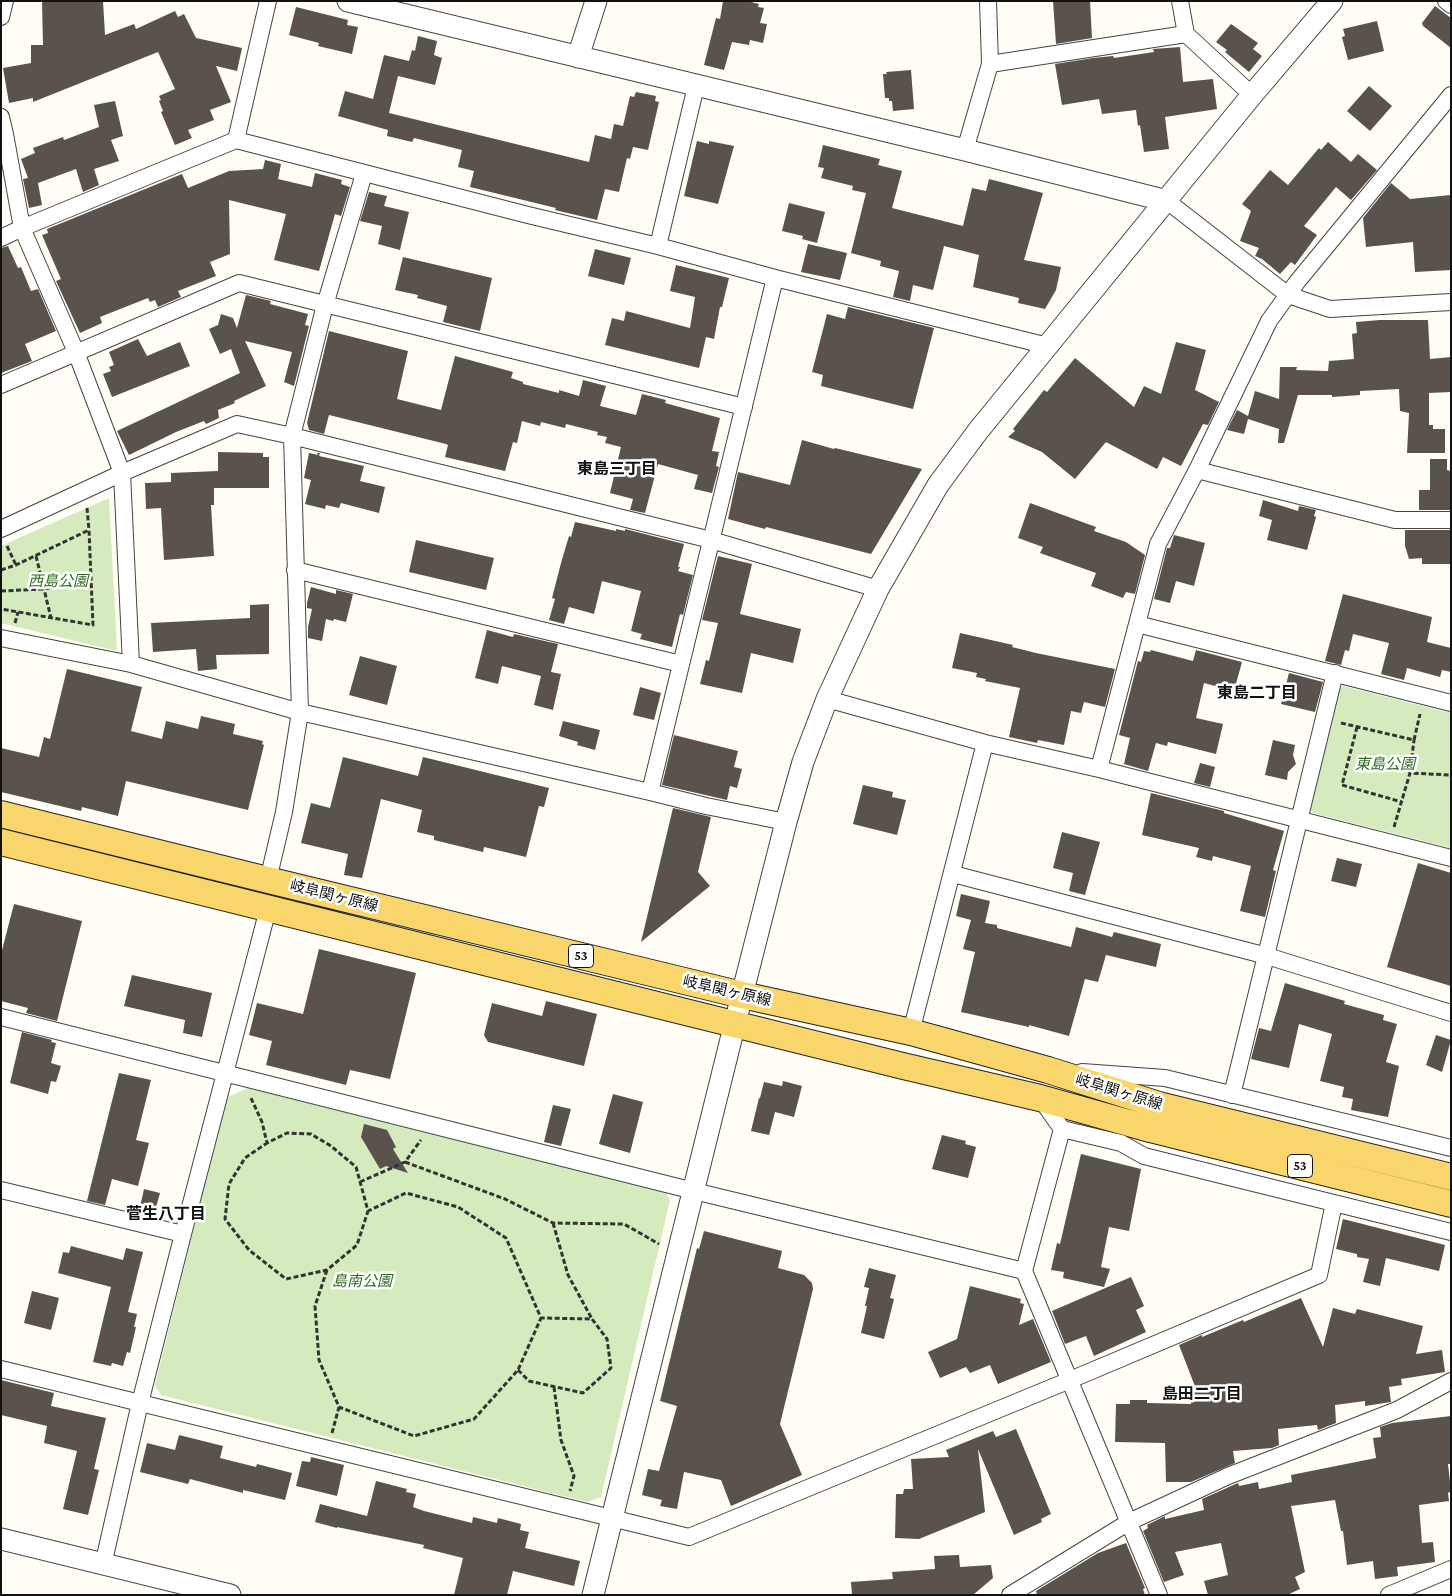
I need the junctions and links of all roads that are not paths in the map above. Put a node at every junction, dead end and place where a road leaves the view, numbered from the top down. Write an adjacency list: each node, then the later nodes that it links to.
1 (5, 1): 10 (street)
2 (268, 1): 19 (street)
3 (348, 1): 12 (street)
4 (596, 1): 12 (street)
5 (988, 1): 13 (street)
6 (1180, 1): 11 (street)
7 (1332, 1): 15 (street)
8 (1446, 1): 9 (street)
9 (1451, 5)
10 (1, 17)
11 (1186, 34): 13 (street); 15 (street)
12 (578, 57): 14 (street)
13 (990, 64): 20 (street)
14 (696, 86): 20 (street); 25 (street)
15 (1252, 95): 22 (street)
16 (1451, 95): 27 (street)
17 (1, 117): 18 (street)
18 (3, 134): 23 (street)
19 (236, 140): 21 (street); 23 (street)
20 (965, 150): 22 (street)
21 (364, 174): 25 (street); 29 (street)
22 (1167, 201): 27 (street); 30 (street)
23 (22, 228): 24 (street); 31 (street)
24 (1, 238)
25 (658, 246): 26 (street)
26 (776, 278): 30 (street); 33 (street)
27 (1288, 295): 28 (street); 35 (street)
28 (1451, 302)
29 (325, 305): 31 (street); 33 (street); 34 (street)
30 (1048, 346): 41 (street)
31 (76, 352): 32 (street); 36 (street)
32 (1, 385)
33 (744, 407): 39 (street)
34 (292, 436): 36 (street); 39 (street); 40 (street)
35 (1197, 470): 37 (street); 42 (street)
36 (122, 472): 38 (street); 44 (street)
37 (1451, 520)
38 (3, 535)
39 (711, 540): 41 (street); 45 (street)
40 (295, 570): 45 (street); 49 (street)
41 (878, 589): 47 (street)
42 (1137, 624): 46 (street); 51 (street)
43 (1, 638): 44 (street)
44 (131, 664): 49 (street)
45 (681, 664): 52 (street)
46 (1334, 673): 48 (street); 54 (street)
47 (827, 699): 50 (street); 55 (street)
48 (1451, 703)
49 (300, 712): 52 (street); 59 (street)
50 (985, 743): 51 (street); 58 (street)
51 (1099, 768): 54 (street)
52 (650, 792): 55 (street)
53 (1, 814): 59 (main road, 岐阜関ヶ原線 / 53)
54 (1300, 820): 57 (street); 61 (street)
55 (786, 822): 62 (street)
56 (1, 842): 60 (main road, 岐阜関ヶ原線 / 53)
57 (1451, 858)
58 (952, 874): 61 (street); 66 (street)
59 (268, 880): 62 (main road, 岐阜関ヶ原線 / 53)
60 (268, 909): 65 (main road, 岐阜関ヶ原線 / 53); 68 (street)
61 (1267, 956): 63 (street); 69 (street)
62 (742, 995): 65 (street); 66 (main road, 岐阜関ヶ原線 / 53)
63 (1451, 1013)
64 (1, 1018): 68 (street)
65 (736, 1024): 70 (main road, 岐阜関ヶ原線 / 53); 76 (street)
66 (911, 1032): 67 (main road, 岐阜関ヶ原線 / 53)
67 (1048, 1070): 69 (street); 71 (main road, 岐阜関ヶ原線 / 53)
68 (224, 1073): 76 (street); 80 (street)
69 (1232, 1095): 73 (street)
70 (1040, 1098): 71 (main road, 岐阜関ヶ原線 / 53); 72 (street)
71 (1154, 1117): 74 (main road, 岐阜関ヶ原線 / 53); 78 (main road, 岐阜関ヶ原線 / 53)
72 (1062, 1129): 77 (street); 81 (street)
73 (1451, 1148)
74 (1451, 1177)
75 (1, 1190): 80 (street)
76 (694, 1191): 81 (street); 86 (street)
77 (1334, 1203): 79 (street); 83 (street)
78 (1451, 1204)
79 (1451, 1232)
80 (183, 1234): 85 (street)
81 (1024, 1271): 83 (street)
82 (1, 1369): 85 (street)
83 (1070, 1380): 86 (street); 87 (street)
84 (1451, 1381): 87 (street)
85 (140, 1404): 86 (street); 89 (street)
86 (613, 1517): 92 (street)
87 (1129, 1522): 93 (street); 94 (street)
88 (1, 1539): 89 (street)
89 (103, 1565): 91 (street)
90 (1451, 1569): 95 (street)
91 (230, 1595)
92 (592, 1595)
93 (1010, 1595)
94 (1159, 1595)
95 (1389, 1595)

